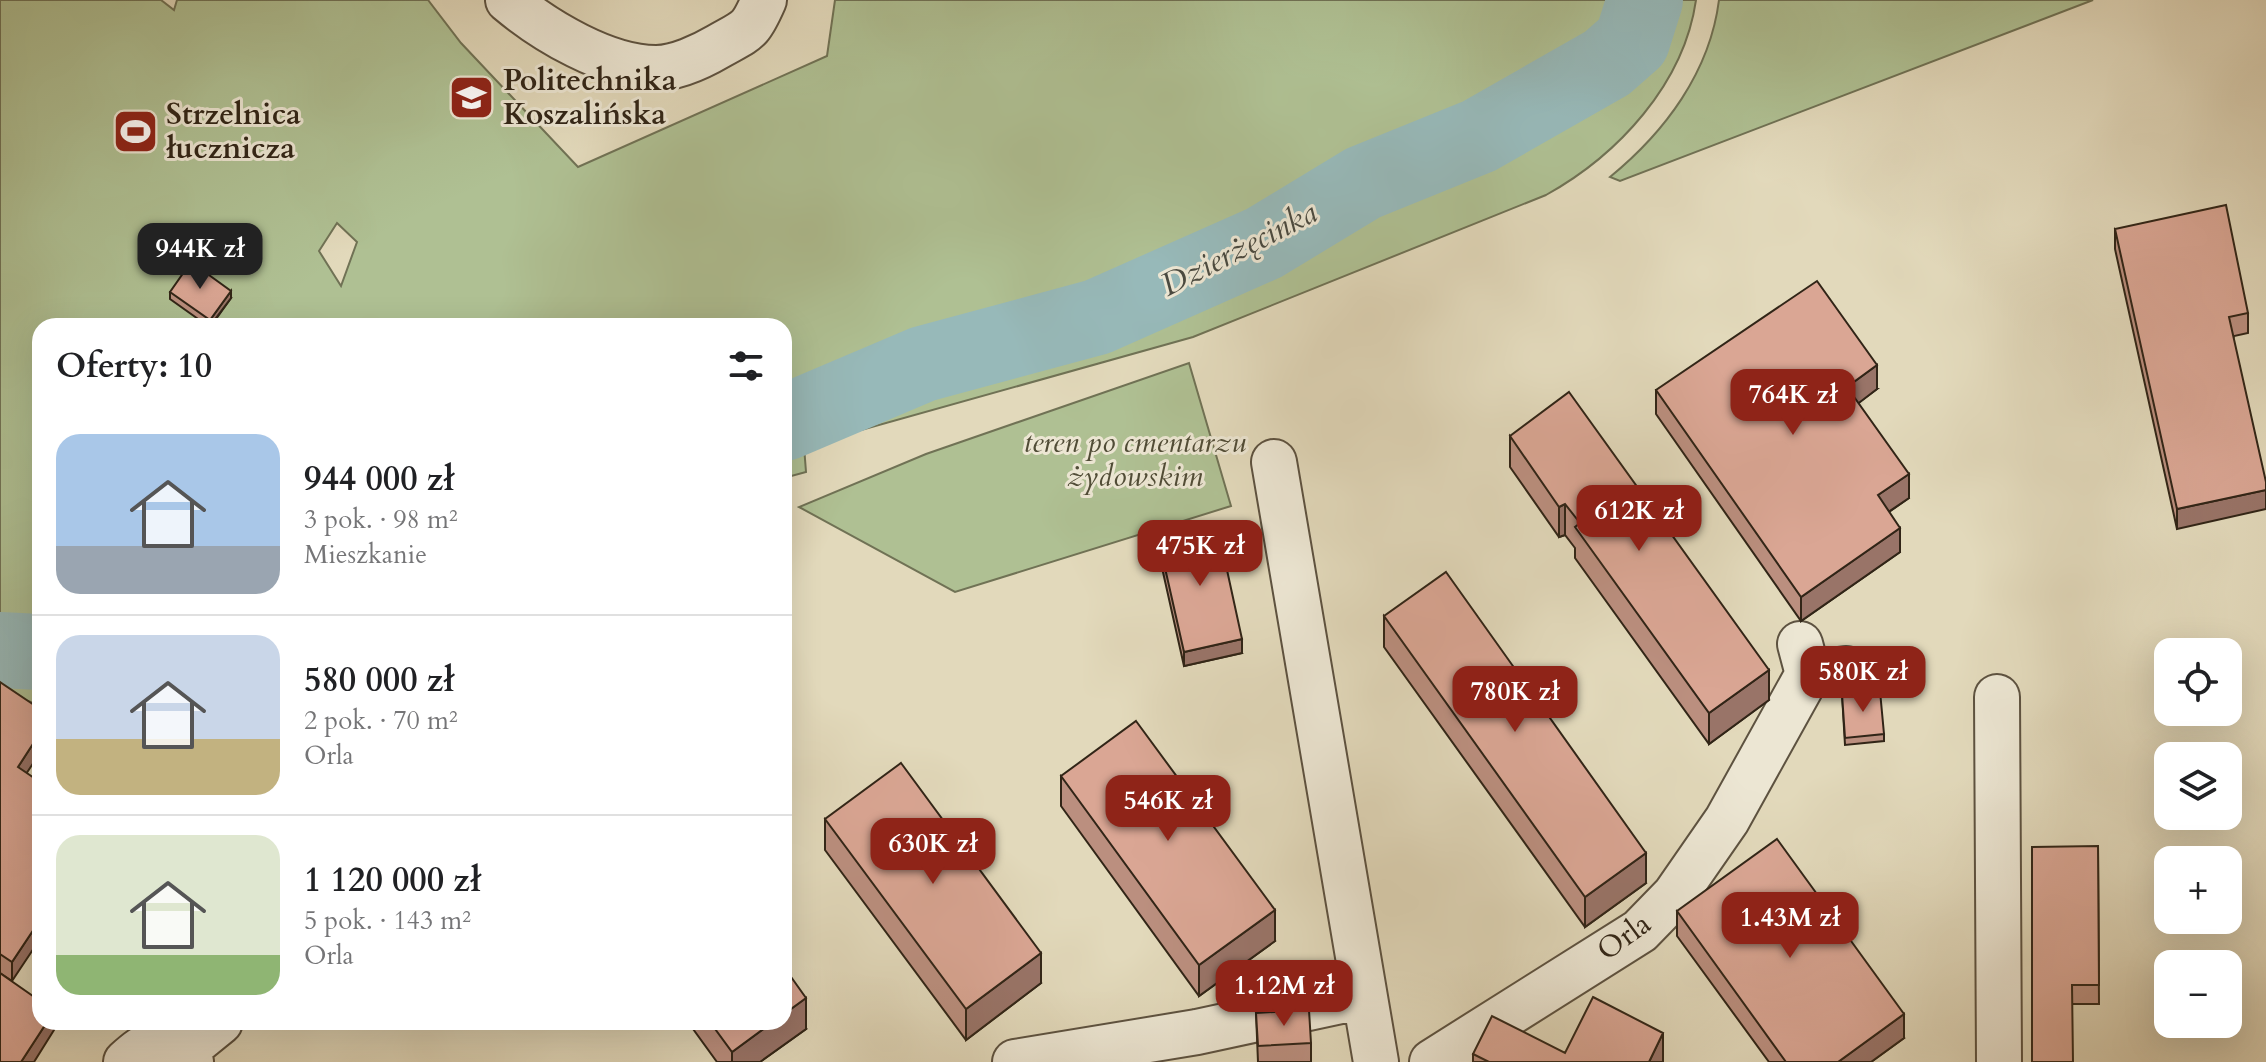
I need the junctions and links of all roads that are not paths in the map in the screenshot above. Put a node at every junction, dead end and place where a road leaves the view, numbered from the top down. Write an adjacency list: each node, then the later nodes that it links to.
1 (508, 0): 2 (street)
2 (764, 0)
3 (1274, 462): 6 (street)
4 (1818, 662): 12 (street, Orla)
5 (1997, 697): 13 (street)
6 (1364, 996): 8 (street); 11 (street)
7 (191, 1038): 9 (street)
8 (1197, 1047): 10 (street)
9 (126, 1062)
10 (1015, 1062)
11 (1376, 1062)
12 (1432, 1062)
13 (1999, 1062)

